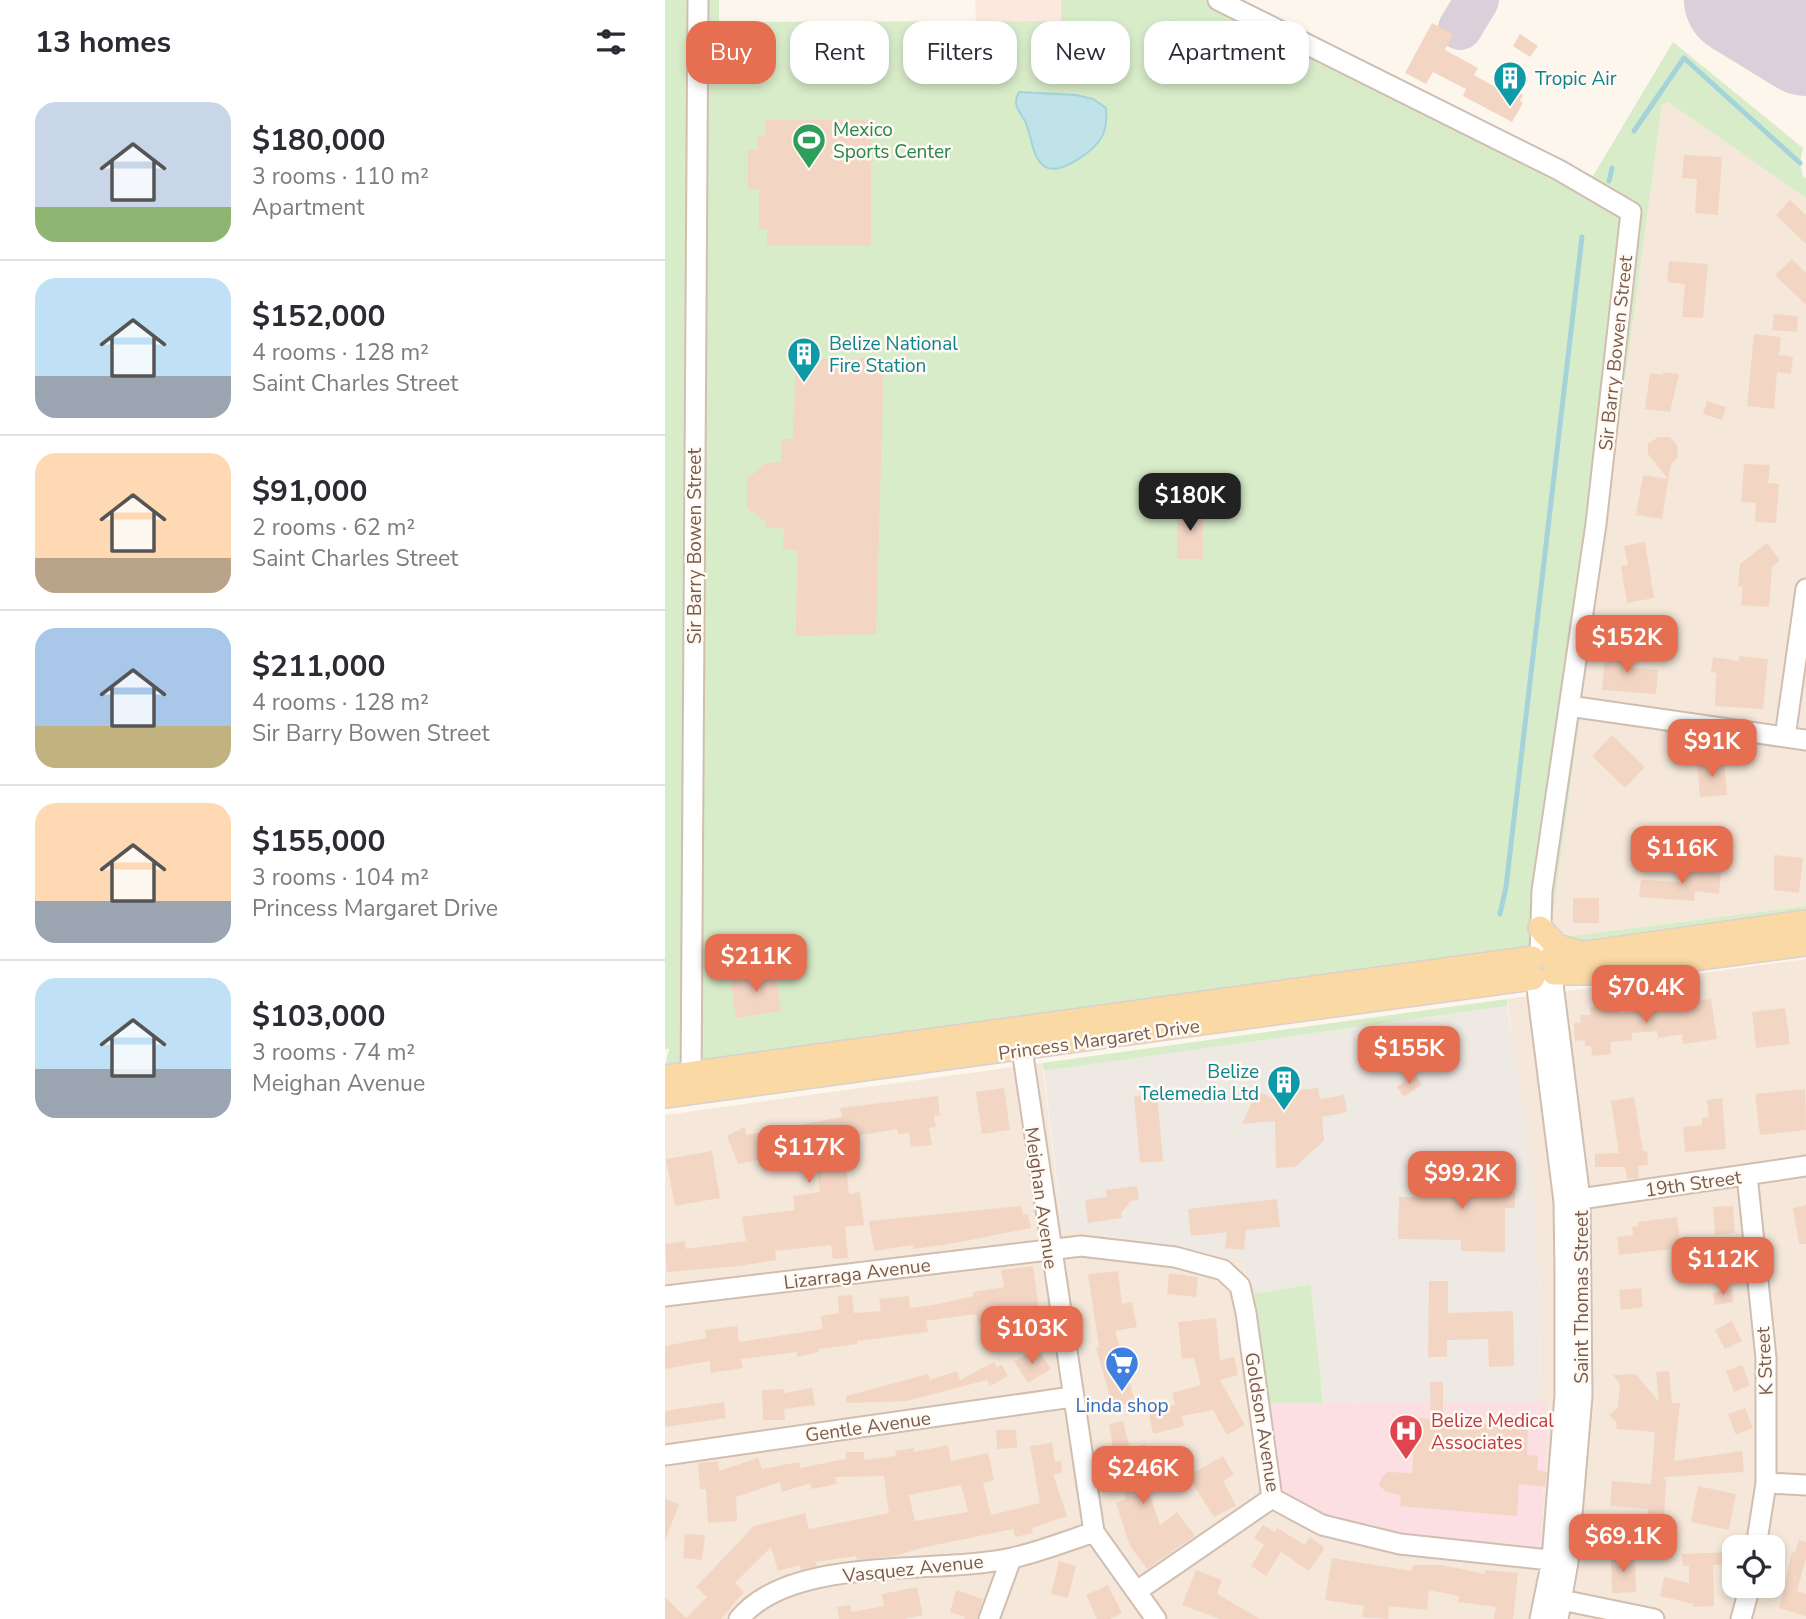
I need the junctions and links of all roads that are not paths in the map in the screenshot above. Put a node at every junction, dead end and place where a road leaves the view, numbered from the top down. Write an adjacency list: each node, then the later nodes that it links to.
1 (698, 0): 14 (street, Sir Barry Bowen Street)
2 (1218, 0): 4 (street, Sir Barry Bowen Street)
3 (1806, 589): 5 (street)
4 (1569, 706): 5 (street); 8 (street, Sir Barry Bowen Street)
5 (1785, 737): 6 (street)
6 (1806, 740)
7 (1806, 922): 10 (main road, Princess Margaret Drive)
8 (1540, 928): 10 (main road); 11 (street, Sir Barry Bowen Street)
9 (1806, 944): 11 (main road, Princess Margaret Drive)
10 (1580, 953): 11 (main road, Princess Margaret Drive)
11 (1542, 968): 12 (main road, Princess Margaret Drive); 14 (main road, Princess Margaret Drive); 18 (street, Saint Thomas Street); 20 (street, Saint Thomas Street)
12 (1022, 1049): 14 (main road, Princess Margaret Drive); 19 (street, Meighan Avenue)
13 (665, 1077): 14 (main road, Princess Margaret Drive)
14 (691, 1083): 15 (main road, Princess Margaret Drive)
15 (665, 1096)
16 (1806, 1166): 17 (street, 19th Street)
17 (1747, 1175): 18 (street, 19th Street); 24 (street, K Street)
18 (1580, 1199): 20 (street, Saint Thomas Street)
19 (1049, 1249): 21 (street, Lizarraga Avenue); 22 (street, Meighan Avenue); 26 (street, Goldson Avenue)
20 (1573, 1273): 30 (street, Saint Thomas Street)
21 (665, 1296)
22 (1072, 1397): 23 (street, Gentle Avenue); 27 (street, Meighan Avenue)
23 (665, 1455)
24 (1766, 1483): 25 (street); 28 (street, K Street)
25 (1806, 1485)
26 (1272, 1498): 30 (street, Goldson Avenue); 31 (street)
27 (1094, 1532): 29 (street, Vasquez Avenue); 31 (street, Meighan Avenue)
28 (1758, 1535)
29 (1010, 1559): 34 (street, Vasquez Avenue); 35 (street)
30 (1560, 1561): 32 (street, Saint Thomas Street)
31 (1137, 1591): 36 (street, Meighan Avenue)
32 (1554, 1598): 37 (street, Saint Thomas Street); 38 (street, Saint Thomas Street); 39 (street)
33 (1747, 1598): 40 (street)
34 (739, 1619)
35 (989, 1619)
36 (1155, 1619)
37 (1540, 1619)
38 (1558, 1619)
39 (1654, 1619)
40 (1741, 1619)

